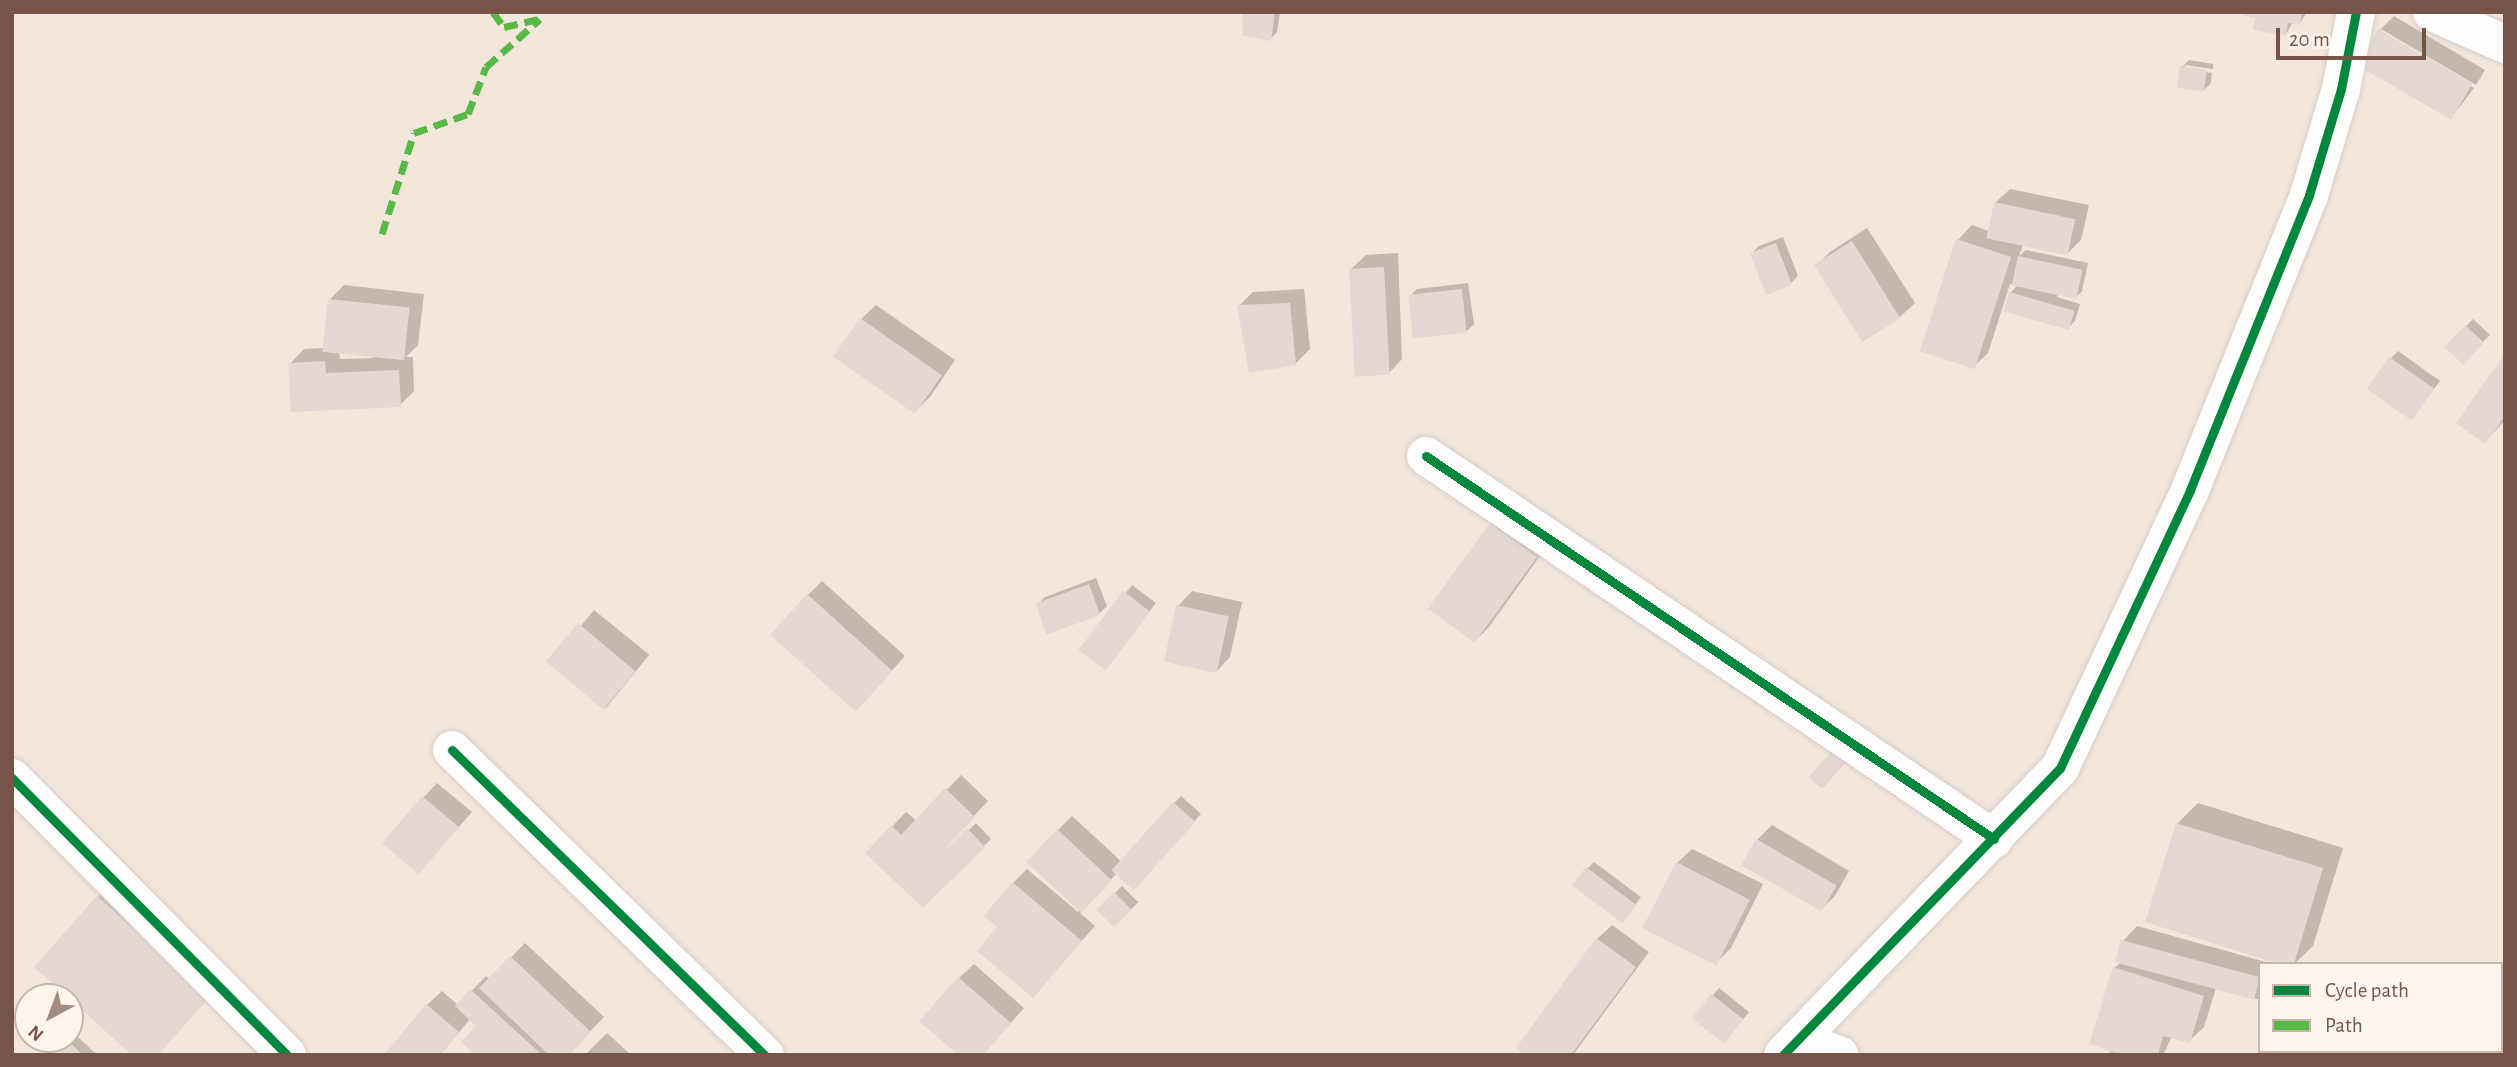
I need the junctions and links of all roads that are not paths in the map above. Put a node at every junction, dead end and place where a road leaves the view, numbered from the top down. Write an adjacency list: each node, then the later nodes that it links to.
1 (2356, 12): 7 (street)
2 (2432, 12): 3 (street)
3 (2505, 44)
4 (1426, 456): 7 (street)
5 (452, 750): 10 (street)
6 (12, 778): 9 (street)
7 (1994, 839): 8 (street)
8 (1790, 1047): 11 (street)
9 (287, 1055)
10 (765, 1055)
11 (1839, 1055)

